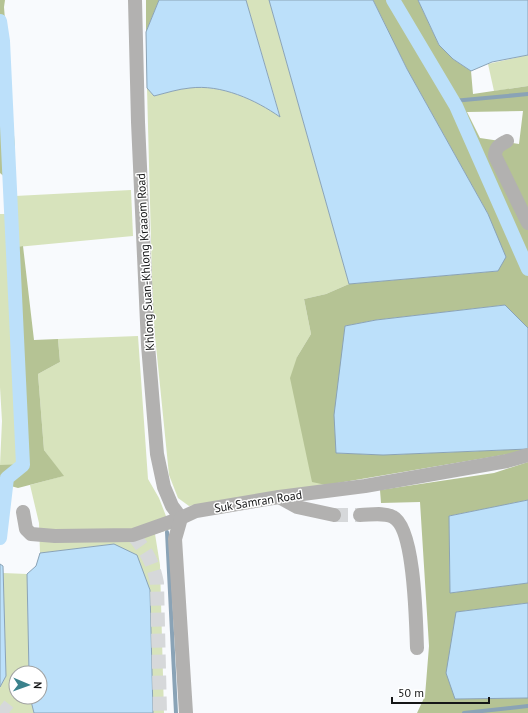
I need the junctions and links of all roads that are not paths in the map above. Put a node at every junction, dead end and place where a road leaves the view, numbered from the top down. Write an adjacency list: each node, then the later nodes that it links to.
1 (135, 2): 9 (street, Khlong Suan-Khlong Kraaom Road)
2 (508, 140): 3 (street)
3 (528, 223)
4 (528, 455): 5 (street, Suk Samran Road)
5 (278, 497): 7 (street); 9 (street, Suk Samran Road)
6 (23, 512): 9 (street, Suk Samran Road)
7 (334, 515)
8 (360, 515): 10 (street)
9 (181, 518): 11 (street)
10 (417, 648)
11 (186, 713)

